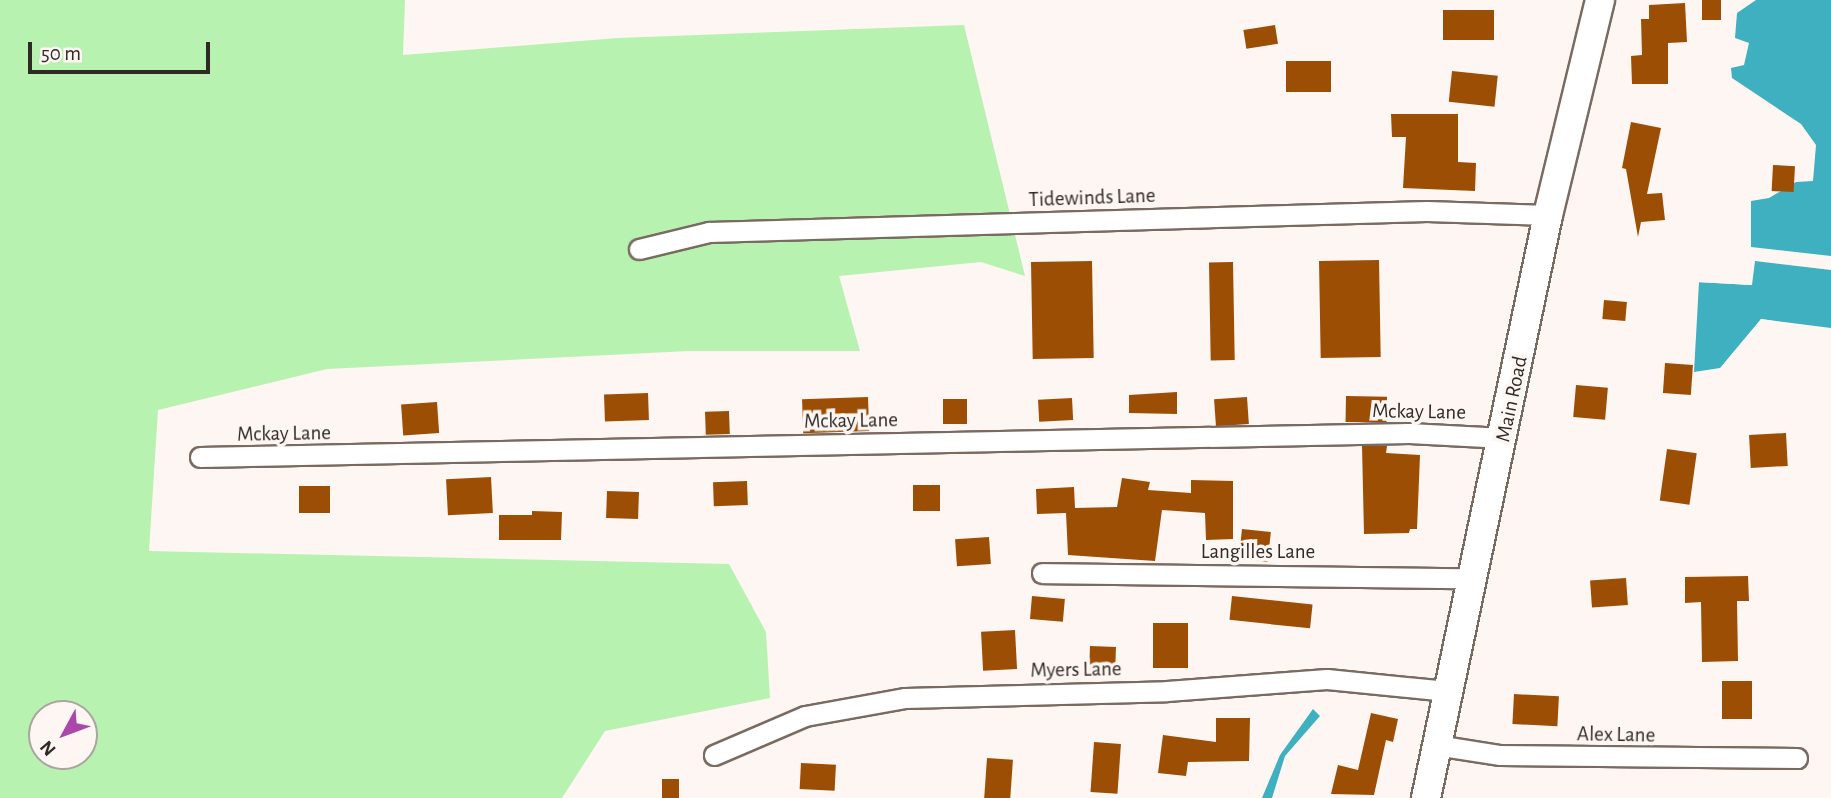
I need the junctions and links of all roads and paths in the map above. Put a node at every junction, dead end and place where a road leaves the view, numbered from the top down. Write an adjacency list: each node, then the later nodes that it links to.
1 (1600, 0): 2 (main road, Main Road)
2 (1548, 215): 3 (street, Tidewinds Lane); 4 (main road, Main Road)
3 (639, 249)
4 (1504, 438): 5 (street, Mckay Lane); 7 (main road, Main Road)
5 (200, 457)
6 (1042, 573): 7 (street, Langilles Lane)
7 (1473, 578): 8 (main road, Main Road)
8 (1447, 691): 9 (main road, Main Road); 10 (street, Myers Lane)
9 (1436, 745): 11 (street, Alex Lane); 12 (main road, Main Road)
10 (714, 755)
11 (1797, 758)
12 (1426, 798)

